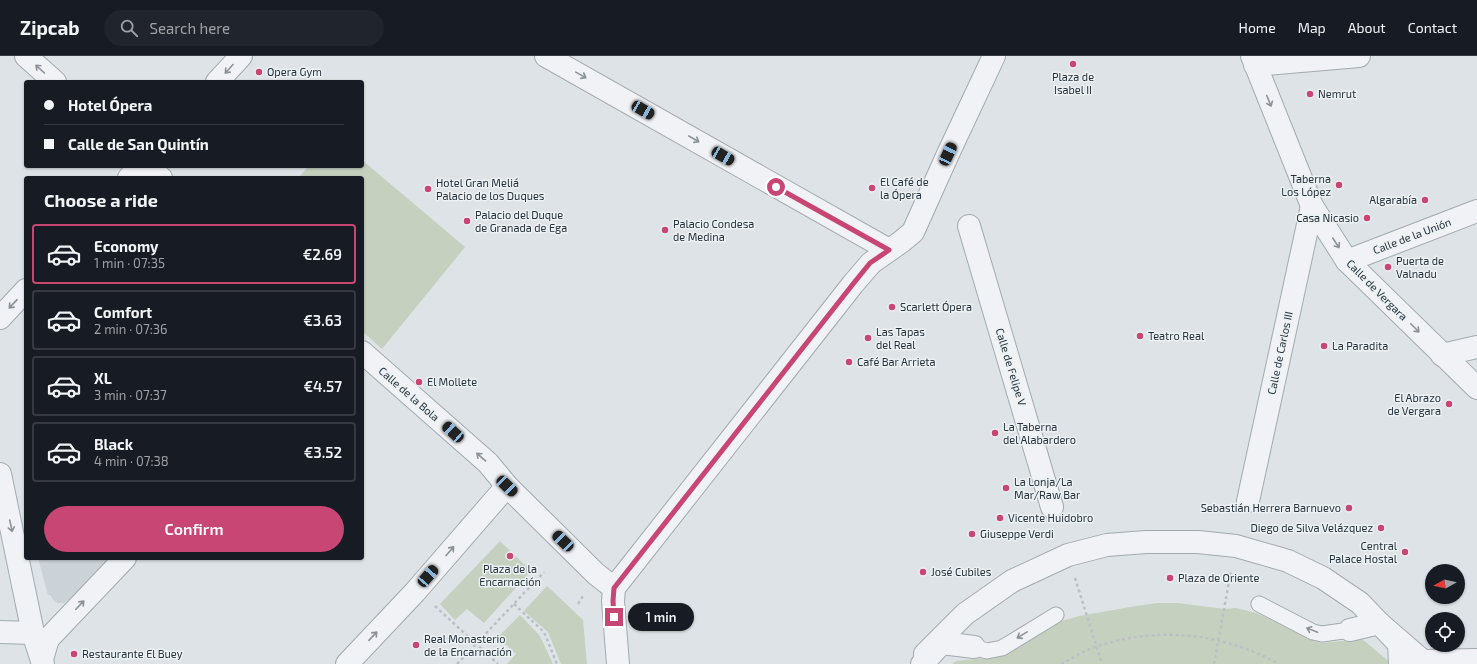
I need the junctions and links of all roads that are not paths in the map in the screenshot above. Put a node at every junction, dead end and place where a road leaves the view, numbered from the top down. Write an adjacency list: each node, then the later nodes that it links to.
1 (26, 56): 7 (street, one-way to 1)
2 (241, 56): 8 (street, one-way to 8)
3 (546, 56): 16 (street, one-way to 16)
4 (994, 56): 16 (street)
5 (1359, 56): 6 (street)
6 (1253, 60): 13 (street, Calle de Vergara, one-way to 13)
7 (53, 80)
8 (219, 80)
9 (138, 168): 11 (street)
10 (149, 168): 12 (street)
11 (131, 176)
12 (159, 176)
13 (1312, 206): 17 (street, Calle de Vergara, one-way to 17); 26 (street, Calle de Carlos III)
14 (1477, 211): 17 (street, Calle de la Unión)
15 (969, 226): 27 (street, Calle de Felipe V)
16 (889, 250): 29 (street)
17 (1347, 261): 22 (street, Calle de Vergara, one-way to 22)
18 (24, 292): 19 (street, one-way to 19)
19 (0, 318)
20 (1477, 347): 22 (street)
21 (364, 354): 25 (street, Calle de la Bola, one-way to 21)
22 (1442, 355): 23 (street, Calle de Vergara)
23 (1477, 388)
24 (0, 474): 30 (street, one-way to 30)
25 (507, 486): 29 (street); 41 (street, one-way to 25)
26 (1248, 501)
27 (1052, 507)
28 (123, 560): 33 (street, one-way to 28)
29 (614, 588): 42 (street)
30 (27, 604): 33 (street); 37 (street)
31 (1259, 604): 35 (lane, one-way to 31)
32 (1056, 615): 38 (lane, one-way to 38)
33 (64, 621): 40 (street)
34 (1379, 623): 35 (street); 39 (street); 43 (street); 45 (street)
35 (1350, 630)
36 (0, 632): 37 (street)
37 (33, 633): 40 (street)
38 (974, 647): 44 (street)
39 (1477, 660)
40 (42, 662)
41 (347, 664)
42 (618, 664)
43 (914, 664)
44 (922, 664)
45 (1400, 664)

